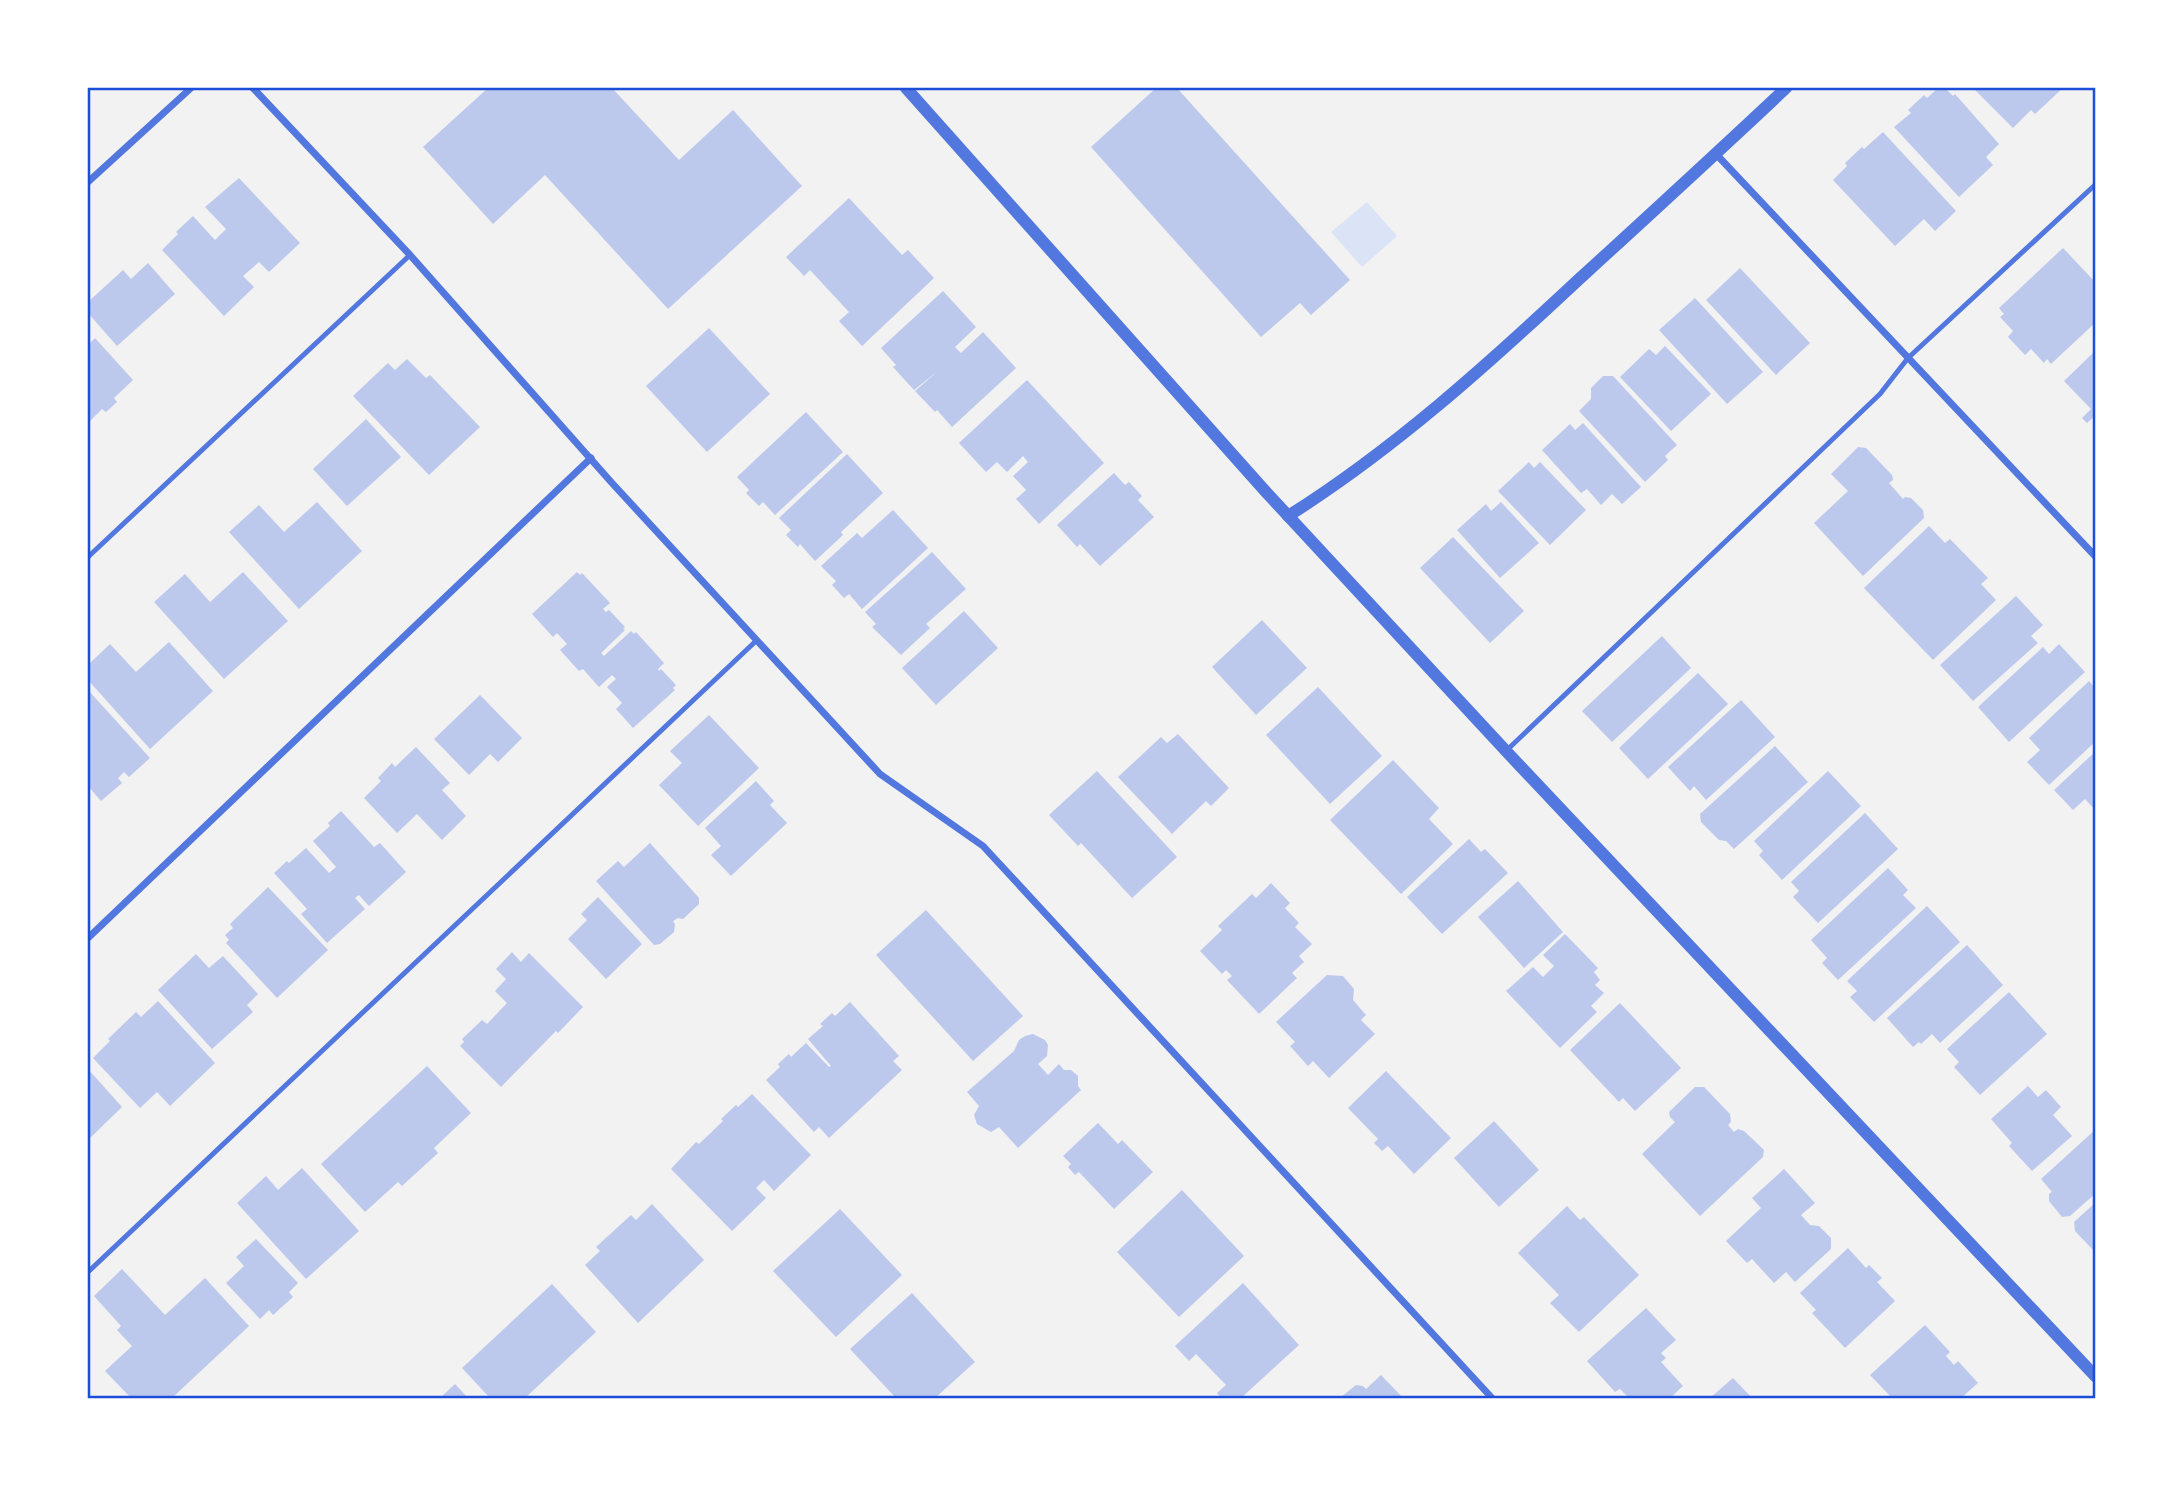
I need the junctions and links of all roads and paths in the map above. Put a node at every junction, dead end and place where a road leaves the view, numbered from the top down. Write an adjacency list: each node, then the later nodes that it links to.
1 (191, 88): 6 (street)
2 (253, 88): 8 (street)
3 (906, 88): 11 (street)
4 (1787, 88): 5 (street)
5 (1716, 153): 9 (street); 11 (street)
6 (88, 182)
7 (2095, 184): 9 (lane)
8 (410, 255): 10 (street); 13 (lane)
9 (1908, 358): 12 (street); 15 (lane)
10 (591, 458): 14 (street); 16 (street)
11 (1289, 516): 15 (street)
12 (2095, 556)
13 (88, 557)
14 (757, 640): 17 (lane); 19 (street)
15 (1506, 751): 18 (street)
16 (88, 938)
17 (88, 1272)
18 (2095, 1377)
19 (1492, 1398)

